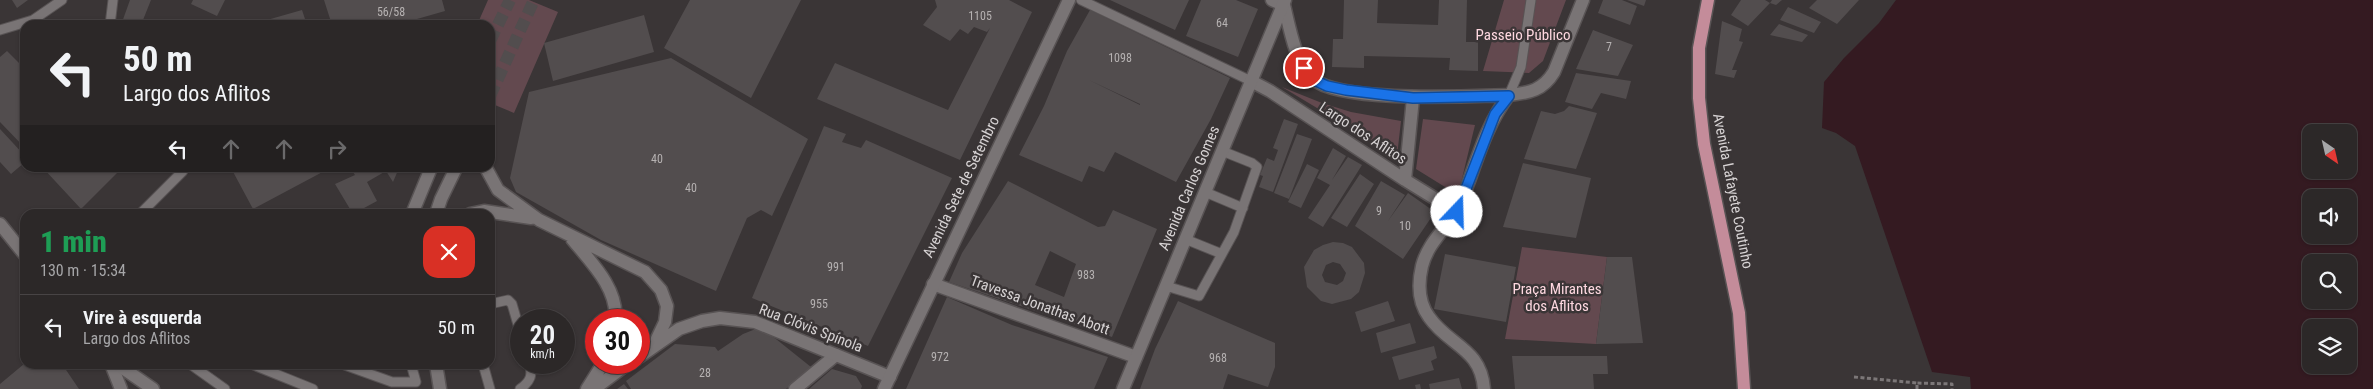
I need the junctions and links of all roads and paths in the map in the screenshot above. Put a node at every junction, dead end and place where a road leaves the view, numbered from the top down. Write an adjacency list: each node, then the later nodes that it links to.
1 (62, 0): 9 (lane)
2 (113, 0): 10 (lane)
3 (1069, 0): 35 (street, Avenida Sete de Setembro)
4 (1081, 0): 13 (lane)
5 (1531, 0): 14 (lane)
6 (1582, 0): 14 (street, Largo dos Aflitos)
7 (1708, 0): 69 (main road, Avenida Lafayete Coutinho)
8 (1280, 2): 13 (street, Avenida Carlos Gomes); 15 (street, Largo dos Aflitos)
9 (37, 20)
10 (111, 20)
11 (20, 25): 12 (lane)
12 (0, 30)
13 (1251, 81): 16 (street, Avenida Carlos Gomes); 21 (street, Largo dos Aflitos)
14 (1509, 96): 15 (street, Largo dos Aflitos); 27 (street)
15 (1413, 98): 21 (street, Largo dos Aflitos)
16 (1222, 151): 22 (street, Avenida Carlos Gomes); 23 (lane)
17 (182, 172): 24 (lane)
18 (429, 172): 25 (street)
19 (454, 172): 26 (street)
20 (488, 172): 29 (street)
21 (1405, 180): 27 (street, Largo dos Aflitos)
22 (1205, 192): 23 (lane); 32 (street, Avenida Carlos Gomes)
23 (1243, 208): 34 (lane)
24 (145, 209)
25 (414, 209)
26 (438, 209)
27 (1457, 212): 68 (street)
28 (495, 213): 29 (street)
29 (539, 220): 31 (street)
30 (0, 224): 33 (street)
31 (570, 236): 39 (street); 40 (street)
32 (1185, 239): 34 (lane); 36 (street, Avenida Carlos Gomes)
33 (20, 249)
34 (1222, 254): 36 (lane)
35 (933, 284): 42 (street, Travessa Jonathas Abott); 55 (street, Avenida Sete de Setembro)
36 (1166, 286): 42 (street, Avenida Carlos Gomes)
37 (495, 303): 38 (lane)
38 (513, 309)
39 (615, 309)
40 (652, 347): 41 (street, Rua Clóvis Spínola)
41 (836, 355): 55 (street, Rua Clóvis Spínola); 66 (street)
42 (1136, 357): 67 (street, Avenida Carlos Gomes)
43 (113, 369): 57 (street)
44 (124, 369): 58 (street)
45 (197, 369): 59 (lane)
46 (263, 369): 60 (lane)
47 (356, 369): 48 (lane)
48 (412, 369)
49 (437, 369): 61 (street)
50 (484, 369): 62 (lane)
51 (532, 374): 63 (lane)
52 (596, 374): 64 (street)
53 (614, 374): 65 (street)
54 (1854, 377): 56 (path)
55 (887, 383)
56 (1917, 383): 70 (path); 71 (path)
57 (121, 389)
58 (153, 389)
59 (225, 389)
60 (313, 389)
61 (440, 389)
62 (490, 389)
63 (520, 389)
64 (587, 389)
65 (594, 389)
66 (795, 389)
67 (1123, 389)
68 (1484, 389)
69 (1744, 389)
70 (1917, 389)
71 (1952, 389)

